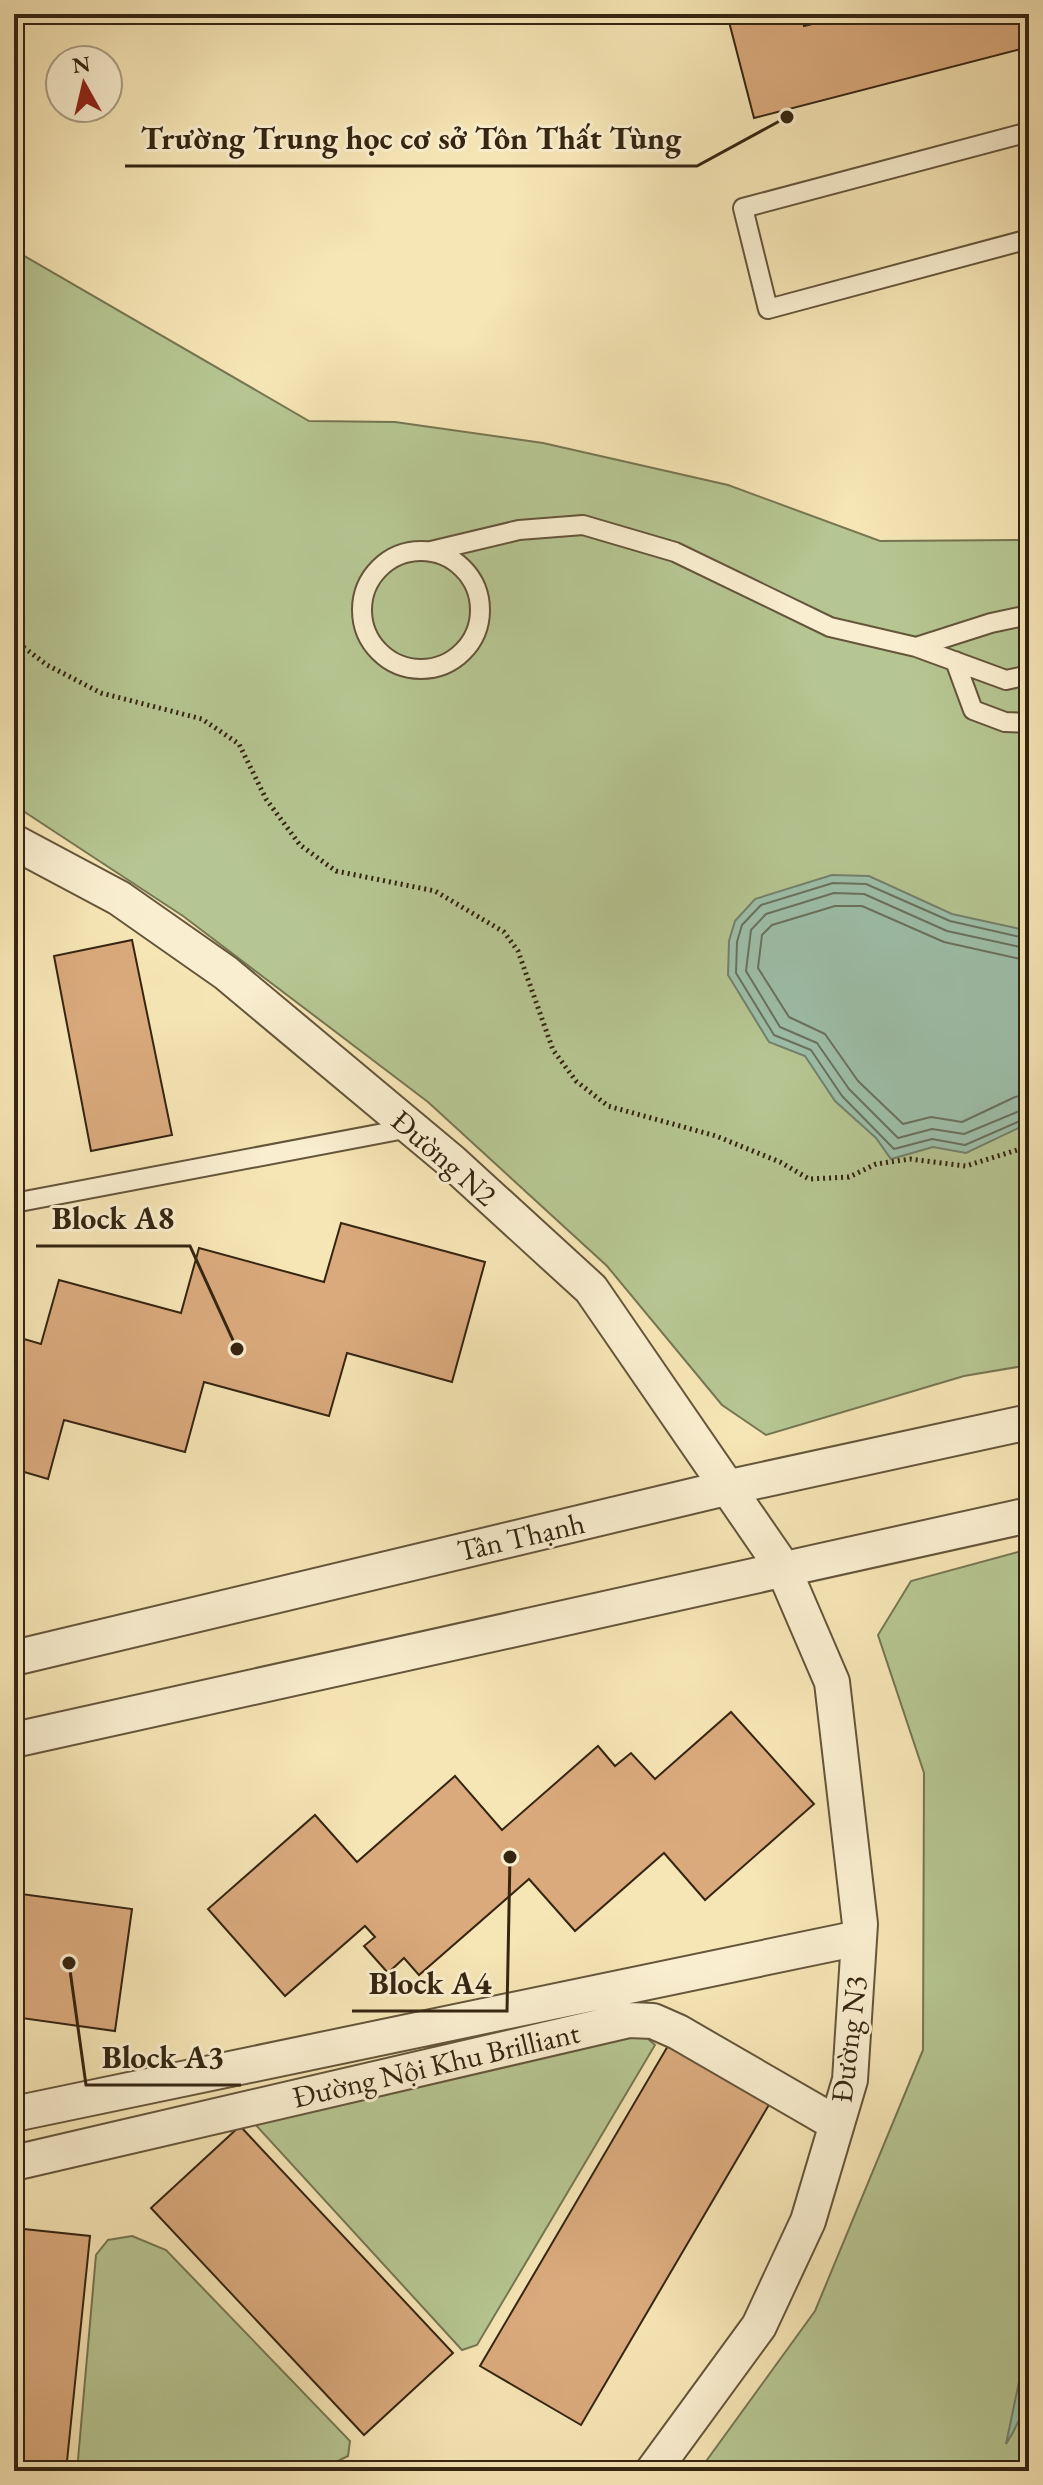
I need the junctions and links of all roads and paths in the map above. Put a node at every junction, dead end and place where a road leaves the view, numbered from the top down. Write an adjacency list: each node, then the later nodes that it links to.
1 (1029, 132): 2 (lane)
2 (1029, 239)
3 (431, 551): 3 (lane); 6 (lane)
4 (1029, 615): 6 (lane)
5 (14, 640): 12 (path)
6 (916, 647): 7 (lane)
7 (955, 661): 8 (lane); 9 (lane)
8 (1029, 675)
9 (1029, 723)
10 (14, 842): 11 (street, Đường N2)
11 (410, 1128): 13 (lane); 15 (street, Đường N2)
12 (1029, 1153)
13 (14, 1203)
14 (1029, 1422): 15 (street, Tân Thạnh)
15 (730, 1487): 17 (street, Đường N2); 18 (street, Tân Thạnh)
16 (1029, 1515): 17 (street)
17 (783, 1568): 19 (street); 20 (street, Đường N3)
18 (14, 1658)
19 (14, 1740)
20 (859, 1938): 21 (street); 22 (street, Đường N3)
21 (14, 2114)
22 (837, 2124): 23 (street, Đường Nội Khu Brilliant); 24 (street, Đường N3)
23 (14, 2163)
24 (653, 2471)

